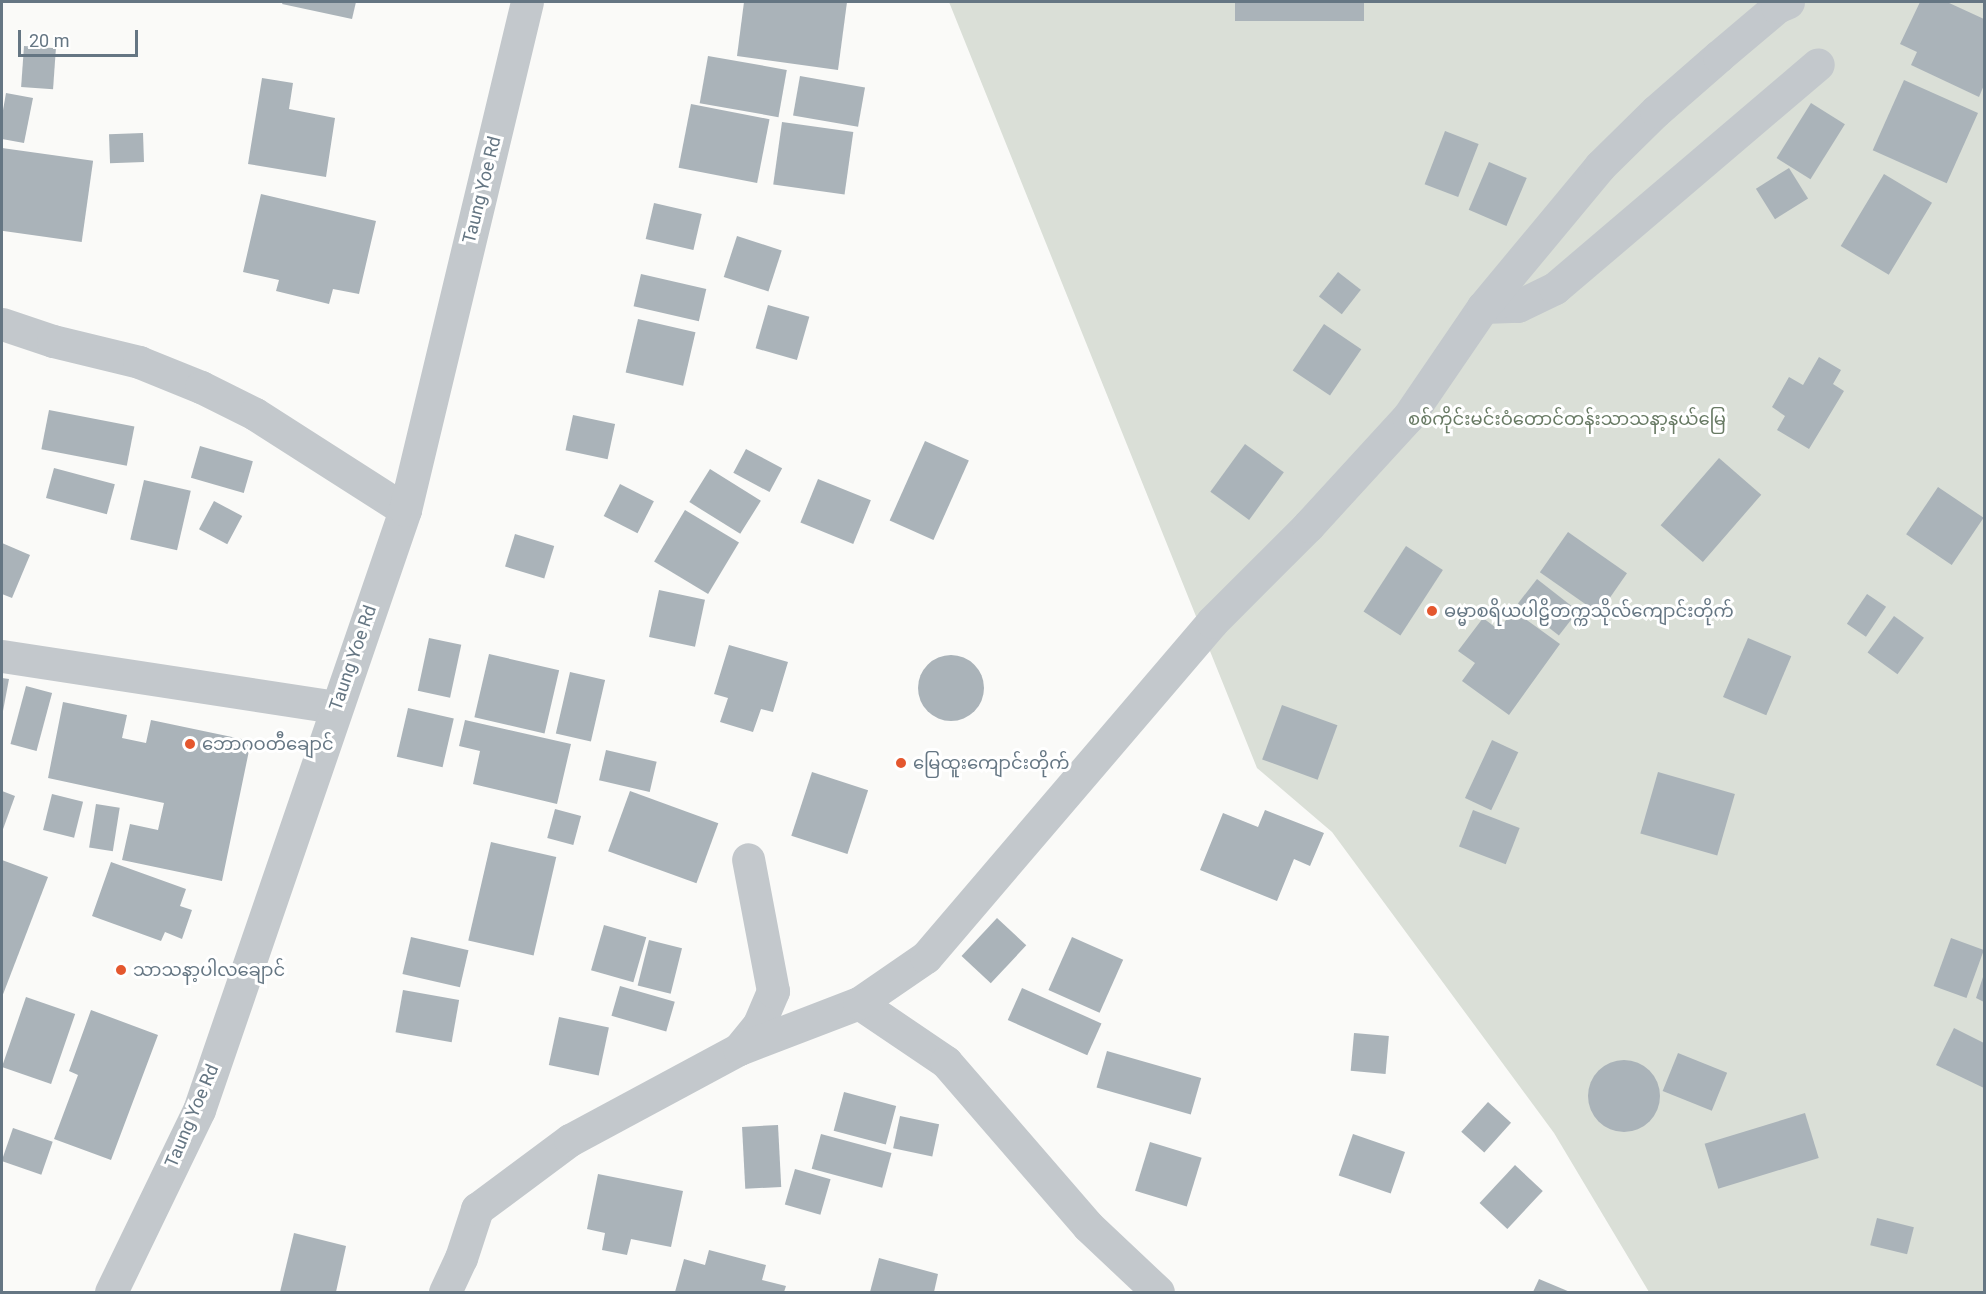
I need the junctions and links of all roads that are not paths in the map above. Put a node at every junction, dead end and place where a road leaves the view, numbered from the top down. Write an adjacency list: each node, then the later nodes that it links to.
1 (527, 2): 6 (street, Taung Yoe Rd)
2 (1788, 2): 4 (street)
3 (1818, 64): 4 (street)
4 (1483, 307): 10 (street)
5 (2, 324): 6 (street)
6 (405, 510): 8 (street, Taung Yoe Rd)
7 (2, 656): 8 (street)
8 (336, 707): 12 (street, Taung Yoe Rd)
9 (748, 859): 11 (street)
10 (859, 1003): 11 (street); 14 (street)
11 (740, 1049): 13 (street)
12 (111, 1293)
13 (445, 1293)
14 (1158, 1293)

